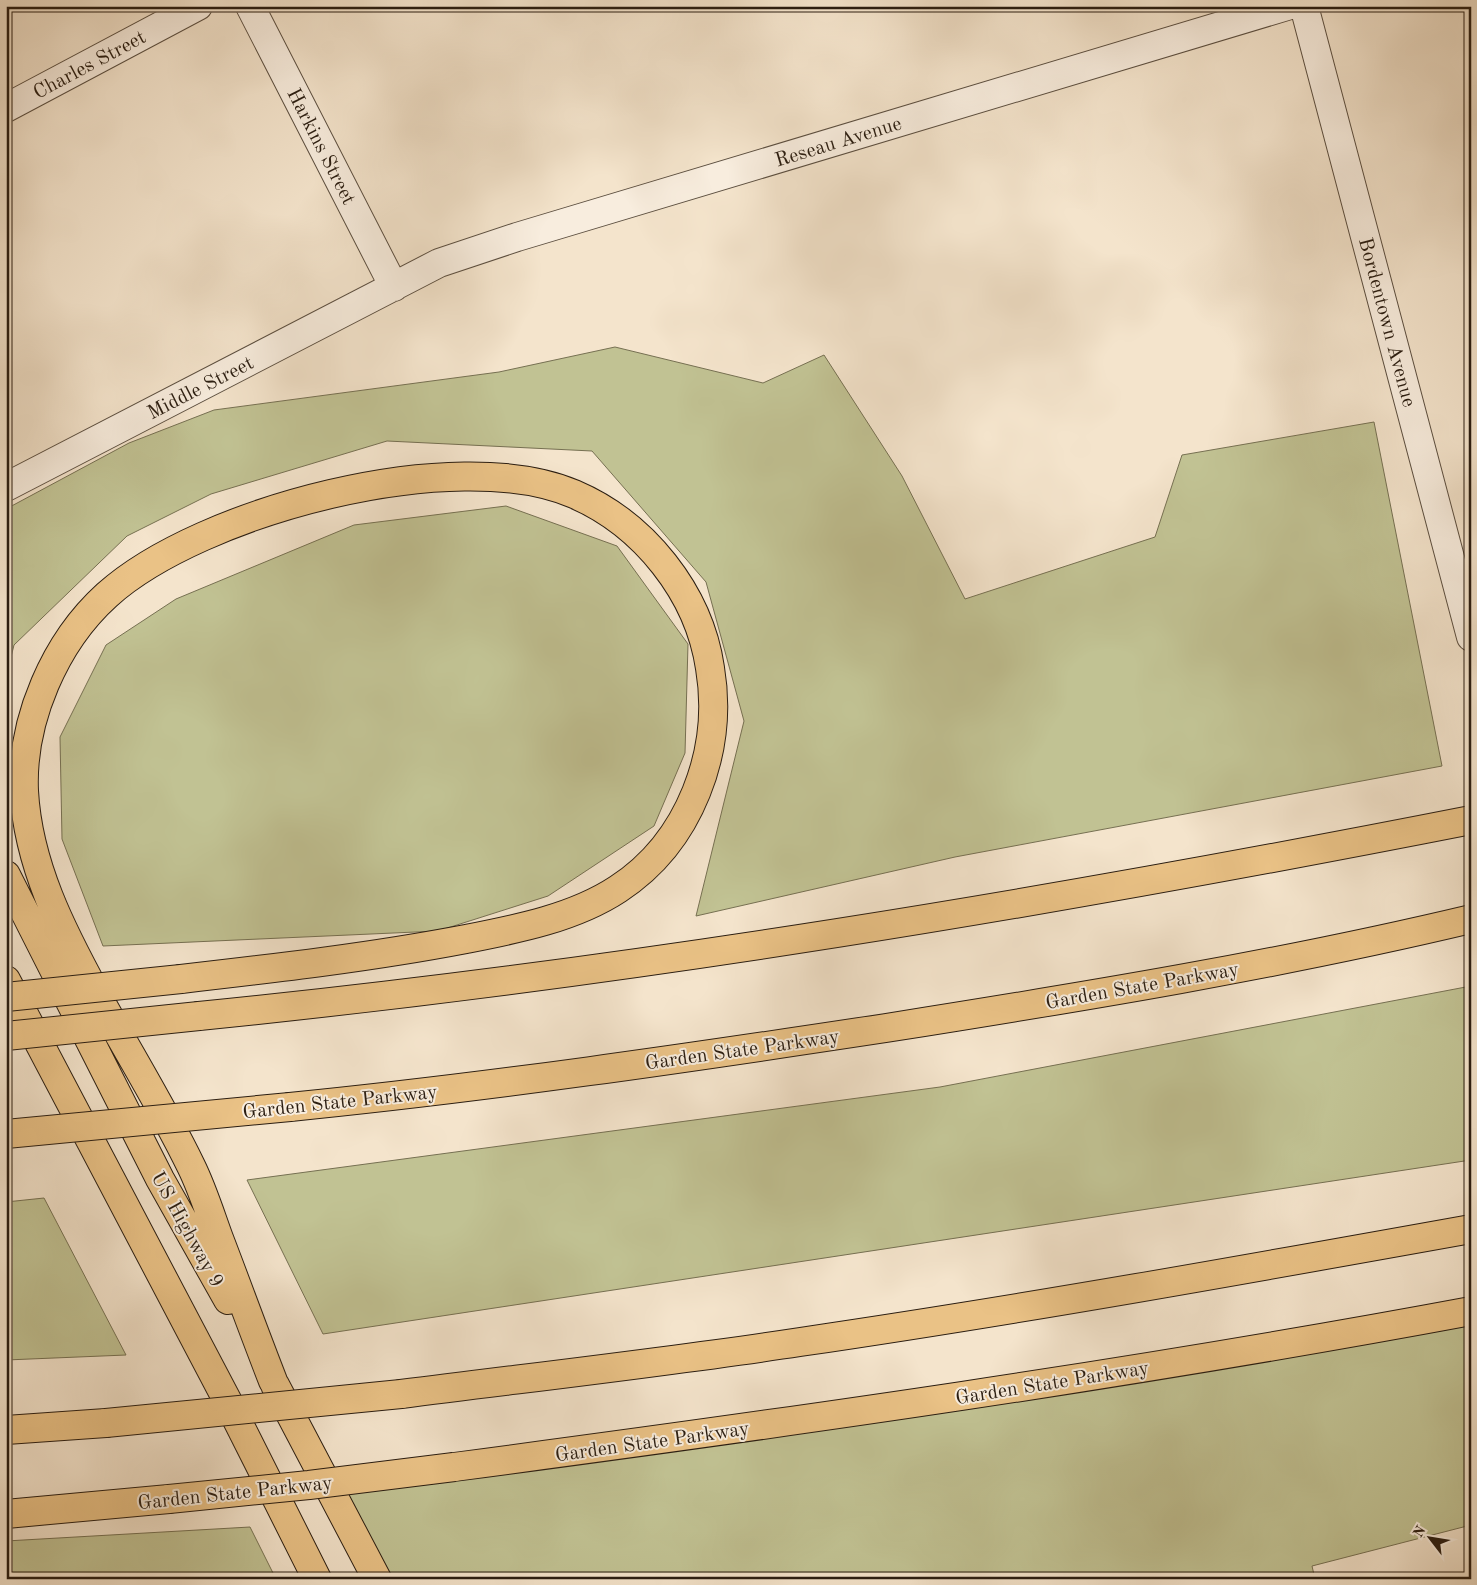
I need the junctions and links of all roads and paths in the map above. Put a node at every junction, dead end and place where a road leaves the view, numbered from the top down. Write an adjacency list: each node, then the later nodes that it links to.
1 (198, 6): 5 (street, Charles Street)
2 (250, 6): 6 (street, Harkins Street)
3 (1288, 6): 6 (street, Reseau Avenue)
4 (1304, 6): 8 (street, Bordentown Avenue)
5 (6, 108)
6 (394, 287): 7 (street, Middle Street)
7 (6, 487)
8 (1471, 637)
9 (1471, 820): 14 (highway, bridge)
10 (6, 875): 18 (highway, US Highway 9)
11 (1471, 919): 15 (highway, Garden State Parkway, bridge)
12 (6, 980): 21 (highway)
13 (6, 997): 18 (highway, bridge)
14 (6, 1036)
15 (6, 1134)
16 (1471, 1229): 19 (highway, bridge)
17 (1471, 1311): 20 (highway, Garden State Parkway, bridge)
18 (273, 1381): 22 (highway, US Highway 9)
19 (6, 1430)
20 (6, 1514)
21 (317, 1579)
22 (377, 1579)

